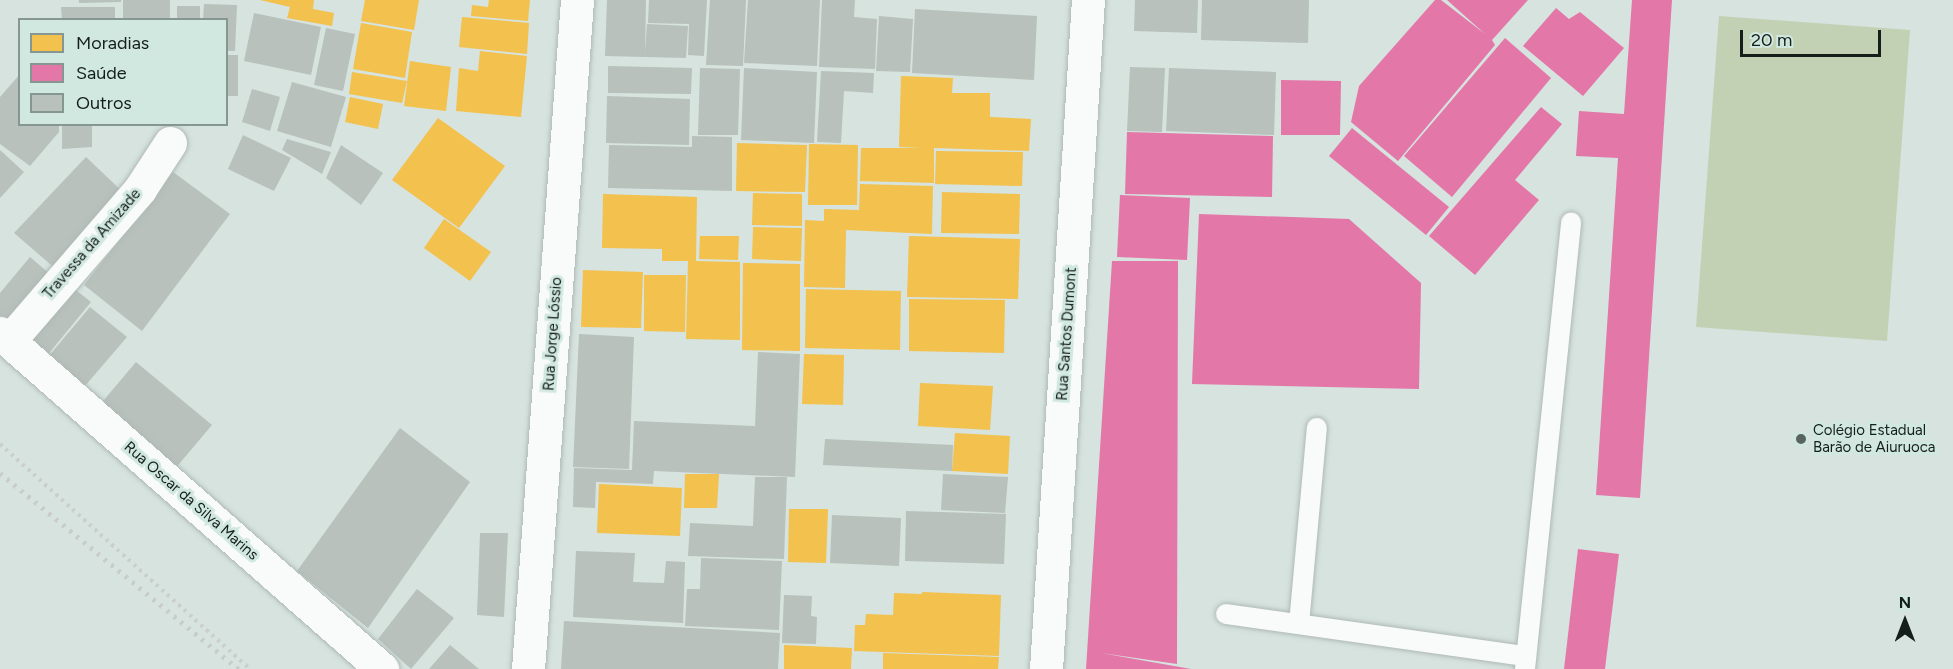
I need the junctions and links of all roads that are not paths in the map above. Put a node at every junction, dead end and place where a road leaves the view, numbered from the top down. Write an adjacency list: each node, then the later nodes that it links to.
1 (578, 0): 11 (street, Rua Jorge Lóssio)
2 (1088, 0): 12 (street, Rua Santos Dumont)
3 (170, 143): 5 (street, Travessa da Amizade)
4 (1571, 222): 9 (lane)
5 (5, 337): 10 (street, Rua Oscar da Silva Marins)
6 (1317, 428): 8 (lane)
7 (1226, 614): 8 (lane)
8 (1299, 624): 9 (lane)
9 (1526, 662)
10 (382, 669)
11 (528, 669)
12 (1046, 669)

